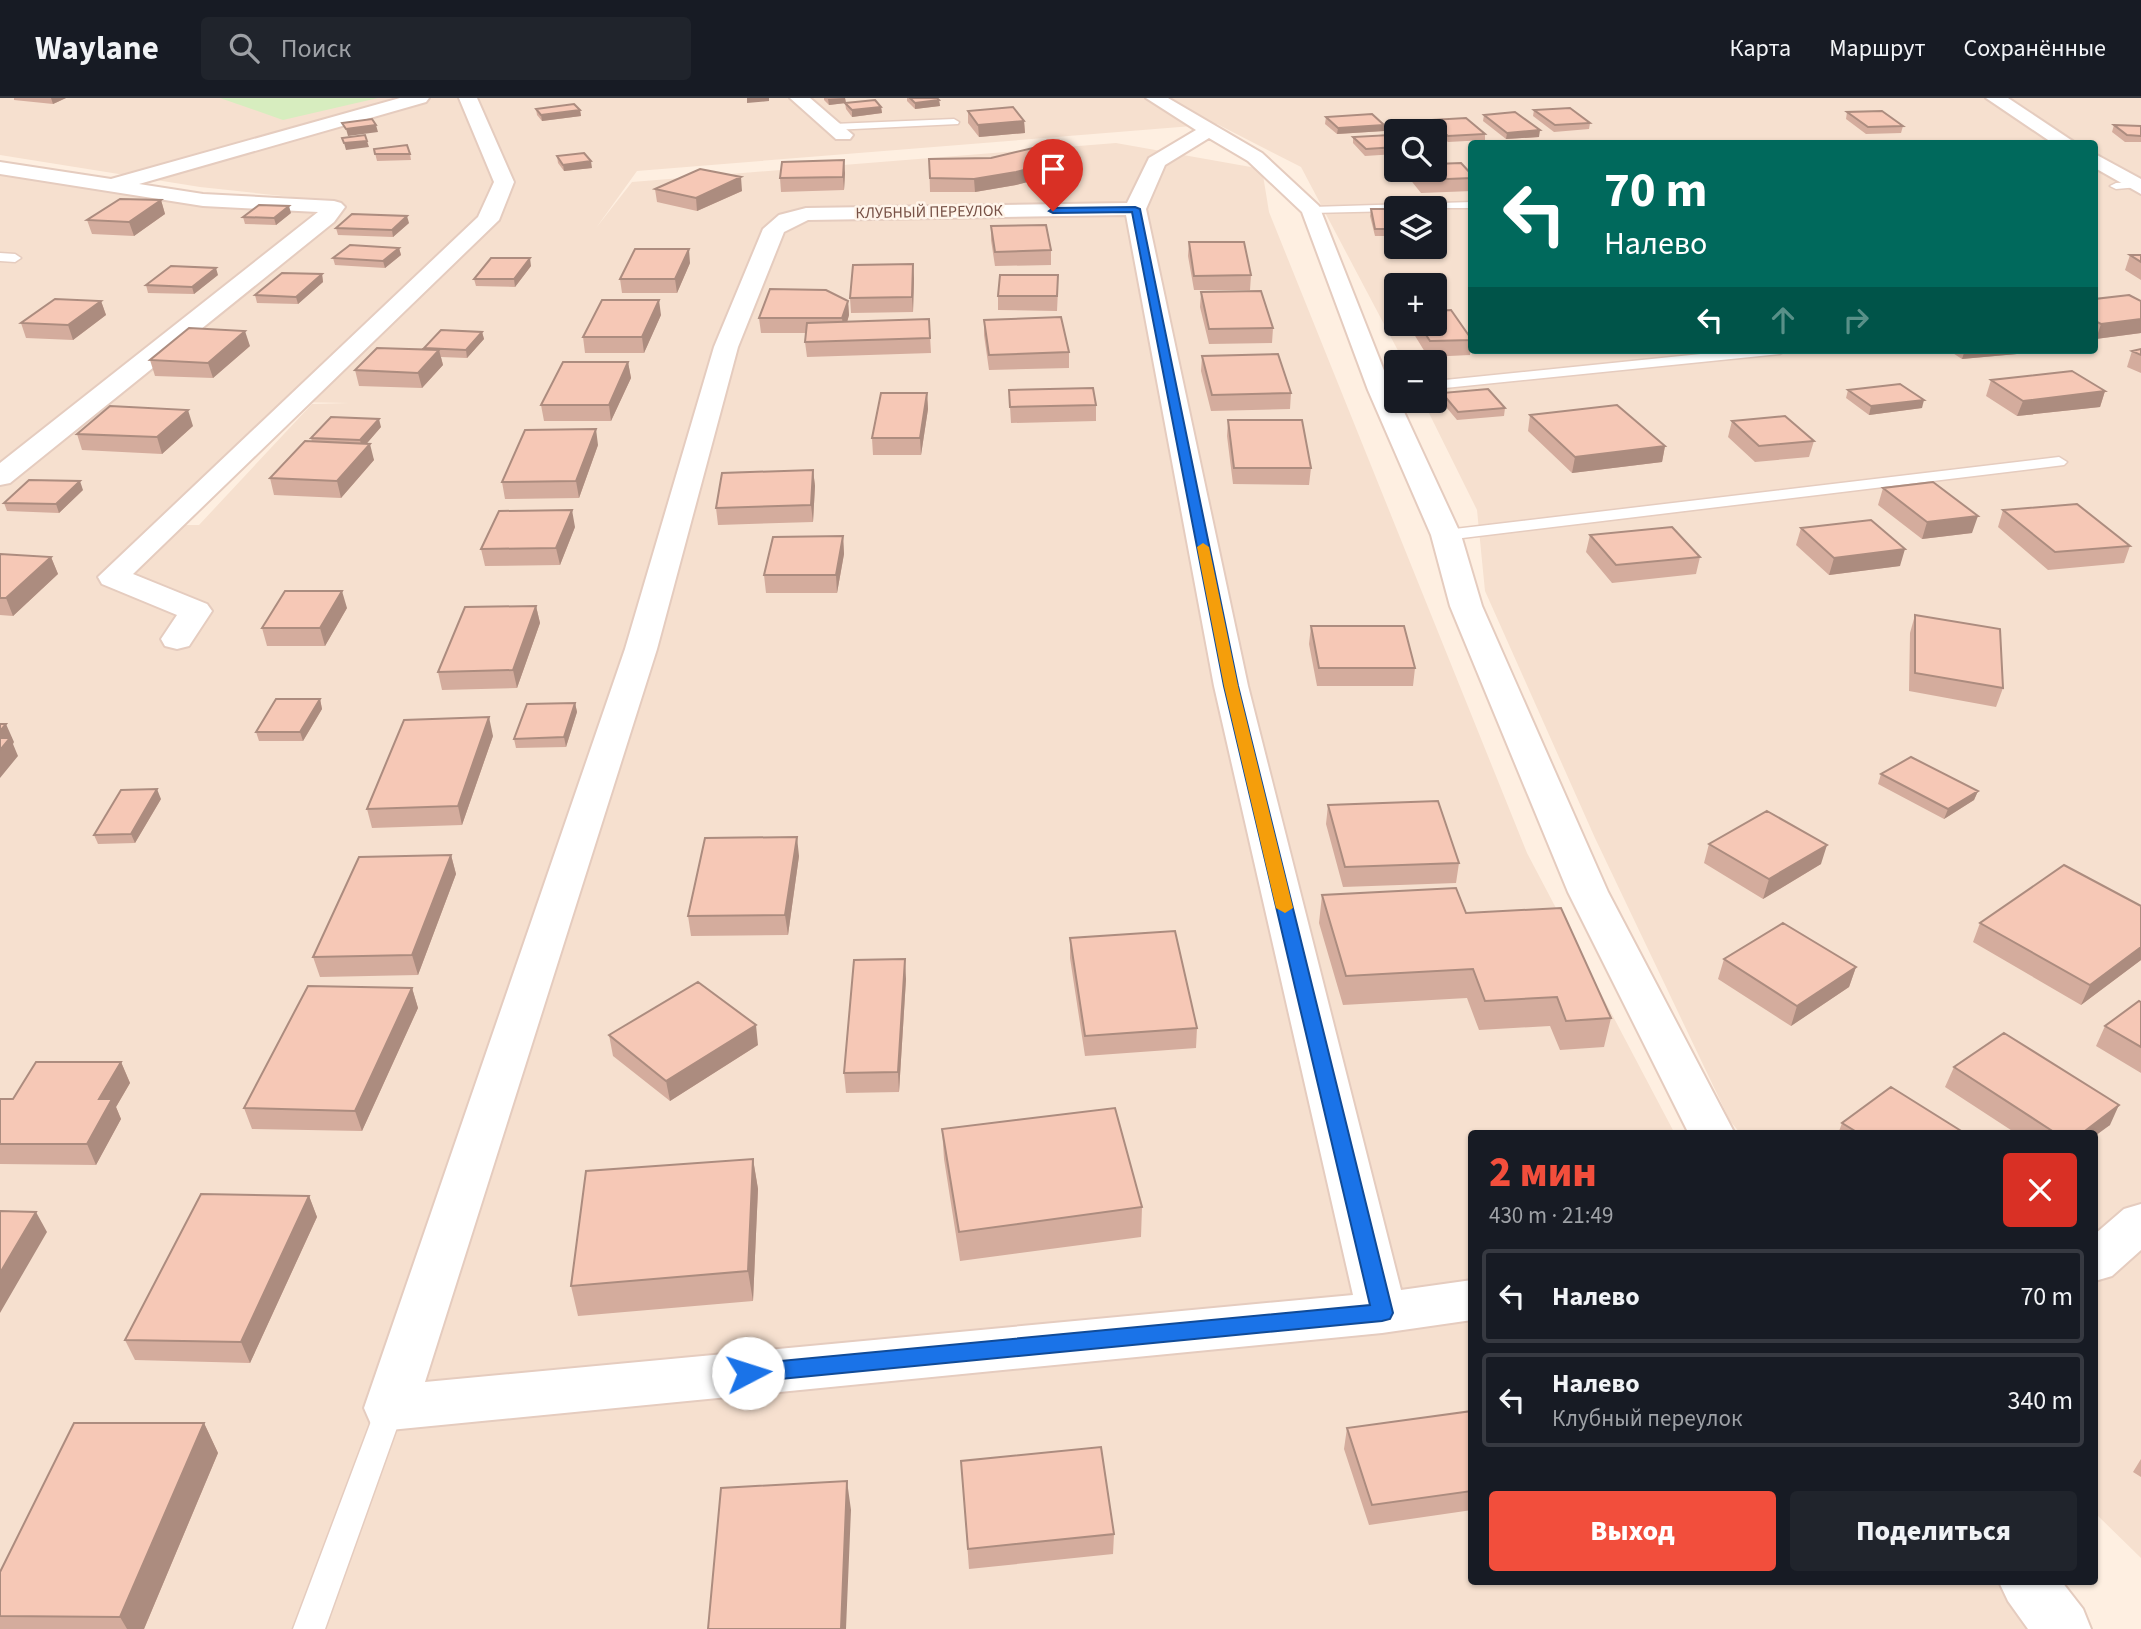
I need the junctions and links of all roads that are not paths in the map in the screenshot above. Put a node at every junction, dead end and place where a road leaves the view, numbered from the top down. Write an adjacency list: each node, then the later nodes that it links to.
1 (420, 98): 12 (street)
2 (468, 98): 26 (street)
3 (799, 98): 7 (street)
4 (1155, 98): 8 (street)
5 (1995, 98): 9 (street)
6 (954, 121): 7 (lane)
7 (838, 131)
8 (1209, 131): 15 (street); 16 (street)
9 (2062, 140)
10 (2098, 162): 13 (street)
11 (0, 168): 12 (street)
12 (108, 186): 24 (street)
13 (2131, 186)
14 (1468, 205): 16 (lane)
15 (1135, 209): 31 (street); 32 (street, КЛУБНЫЙ ПЕРЕУЛОК)
16 (1312, 210): 20 (street)
17 (0, 257): 18 (lane)
18 (15, 258)
19 (1741, 354): 21 (lane)
20 (1384, 378)
21 (1447, 384)
22 (1398, 413): 25 (street)
23 (2059, 463): 25 (lane)
24 (0, 477)
25 (1446, 535): 27 (street)
26 (177, 639)
27 (1710, 1130)
28 (2141, 1222): 29 (street)
29 (2098, 1259)
30 (1468, 1301): 31 (street)
31 (1382, 1313): 32 (street)
32 (390, 1408): 34 (lane)
33 (2030, 1585): 35 (street)
34 (309, 1629)
35 (2062, 1629)

